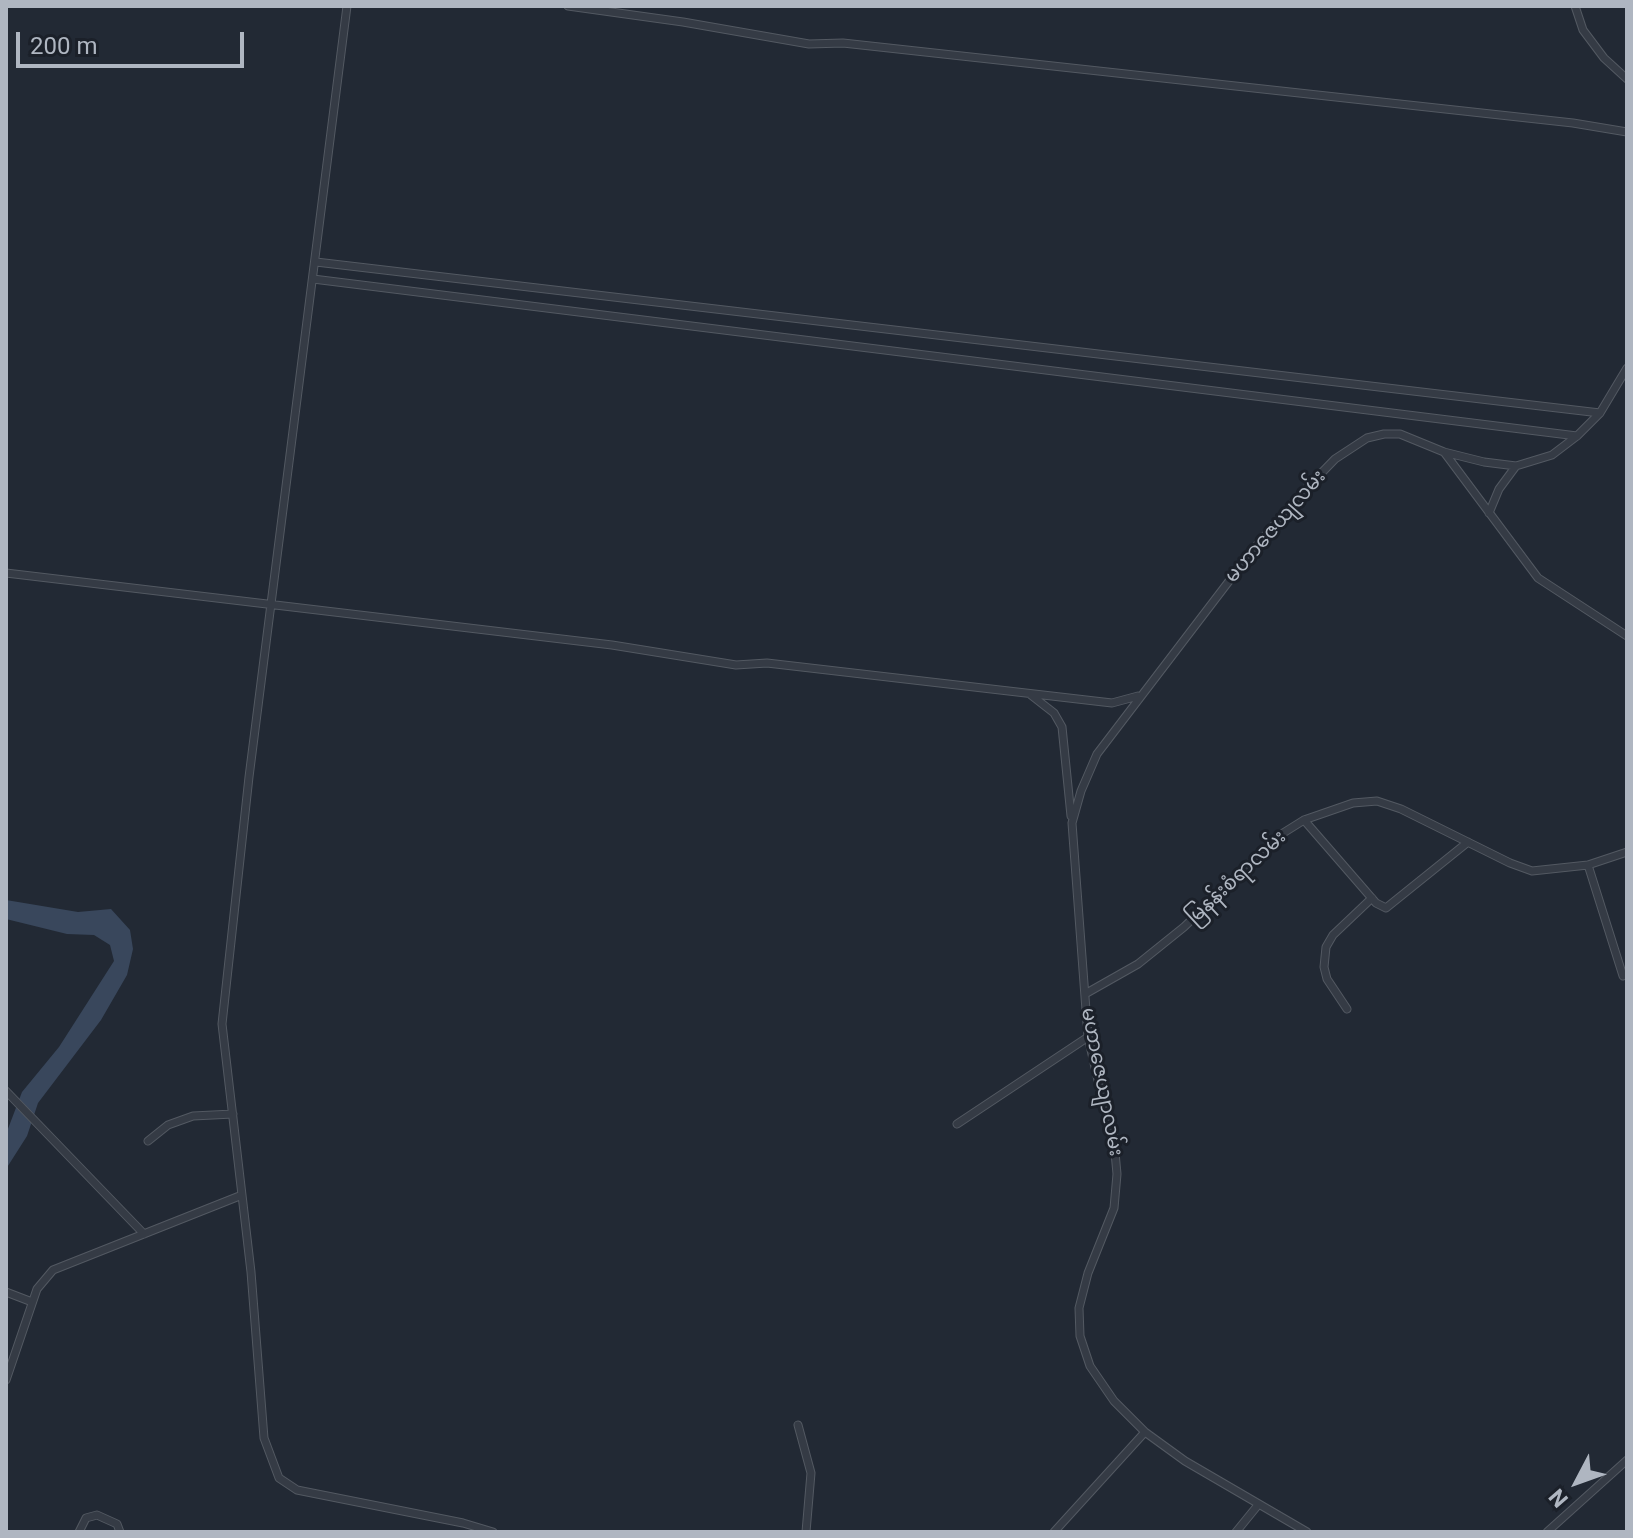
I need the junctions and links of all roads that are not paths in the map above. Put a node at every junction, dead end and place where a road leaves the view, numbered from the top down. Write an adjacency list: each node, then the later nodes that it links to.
1 (347, 6): 6 (street)
2 (568, 6): 5 (street)
3 (1575, 6): 4 (street)
4 (1627, 79)
5 (1627, 132)
6 (316, 262): 7 (street); 9 (street)
7 (313, 279): 10 (street); 15 (street)
8 (1627, 368): 9 (street, မဟာဇေယျလမ်း)
9 (1600, 413): 10 (street, မဟာဇေယျလမ်း)
10 (1577, 436): 12 (street, မဟာဇေယျလမ်း)
11 (1444, 452): 12 (street, မဟာဇေယျလမ်း); 13 (street); 18 (street, မဟာဇေယျလမ်း)
12 (1516, 466): 13 (street)
13 (1489, 513): 16 (street)
14 (6, 573): 15 (street)
15 (273, 605): 17 (street); 31 (street)
16 (1627, 636)
17 (1029, 694): 18 (street); 21 (street)
18 (1140, 695): 19 (street, မဟာဇေယျလမ်း)
19 (1125, 719): 21 (street, မဟာဇေယျာလမ်း)
20 (1304, 820): 22 (street, မြနန်းစံရာလမ်း); 25 (street); 27 (street, မြနန်းစံရာလမ်း)
21 (1072, 823): 27 (street, မဟာဇေယျာလမ်း)
22 (1468, 842): 24 (street, မြနန်းစံရာလမ်း); 25 (street)
23 (1627, 852): 24 (street, မြနန်းစံရာလမ်း)
24 (1588, 865): 26 (street)
25 (1372, 898): 28 (street)
26 (1623, 976)
27 (1085, 994): 29 (street, မဟာဇေယျာလမ်း)
28 (1347, 1009)
29 (1088, 1037): 32 (street); 40 (street, မဟာဇေယျာလမ်း)
30 (6, 1091): 35 (street)
31 (233, 1114): 33 (street); 34 (street)
32 (957, 1124)
33 (148, 1141)
34 (242, 1195): 35 (street); 45 (street)
35 (144, 1234): 37 (street)
36 (6, 1292): 37 (street)
37 (32, 1302): 38 (street)
38 (6, 1380)
39 (798, 1425): 46 (street)
40 (1145, 1432): 42 (street, မဟာဇေယျာလမ်း); 47 (street)
41 (1627, 1460): 50 (street)
42 (1258, 1505): 48 (street); 49 (street, မဟာဇေယျာလမ်း)
43 (79, 1532): 44 (street)
44 (120, 1532)
45 (493, 1532)
46 (806, 1532)
47 (1054, 1532)
48 (1236, 1532)
49 (1307, 1532)
50 (1547, 1532)

